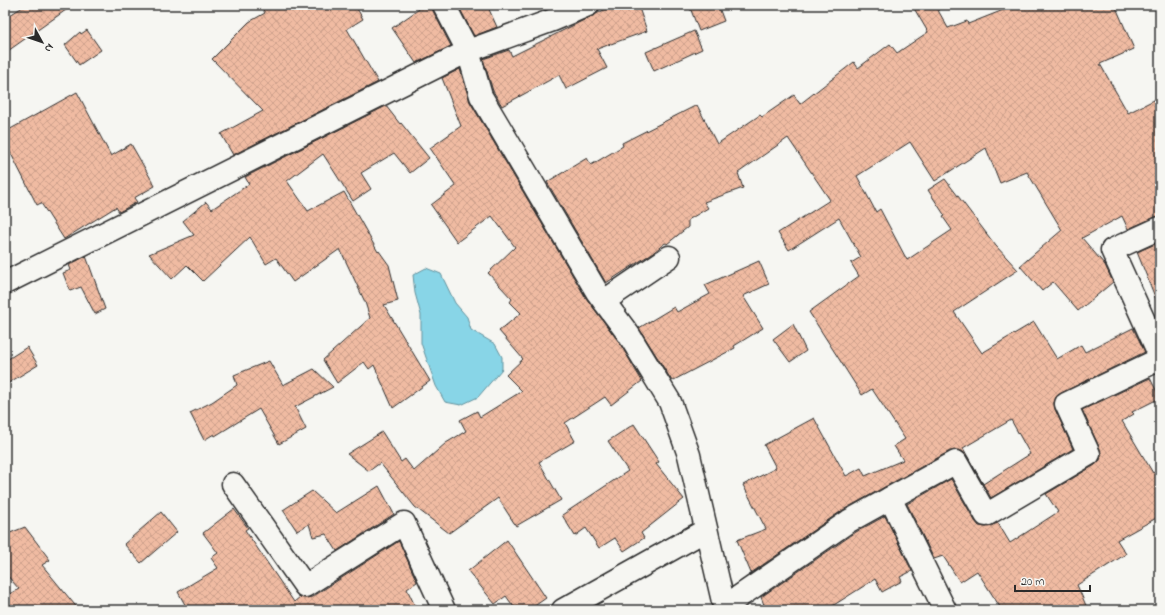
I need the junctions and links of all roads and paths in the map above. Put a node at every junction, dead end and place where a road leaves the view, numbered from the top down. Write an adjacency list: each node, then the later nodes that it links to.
1 (444, 5): 3 (street)
2 (588, 5): 3 (street)
3 (468, 51): 6 (street); 7 (street)
4 (1160, 228): 8 (street)
5 (669, 257): 7 (street)
6 (5, 283)
7 (604, 300): 11 (street)
8 (1160, 357): 10 (street)
9 (233, 484): 13 (street)
10 (890, 498): 12 (street); 15 (street)
11 (706, 530): 12 (street); 14 (street)
12 (725, 608)
13 (444, 610)
14 (563, 610)
15 (945, 610)

